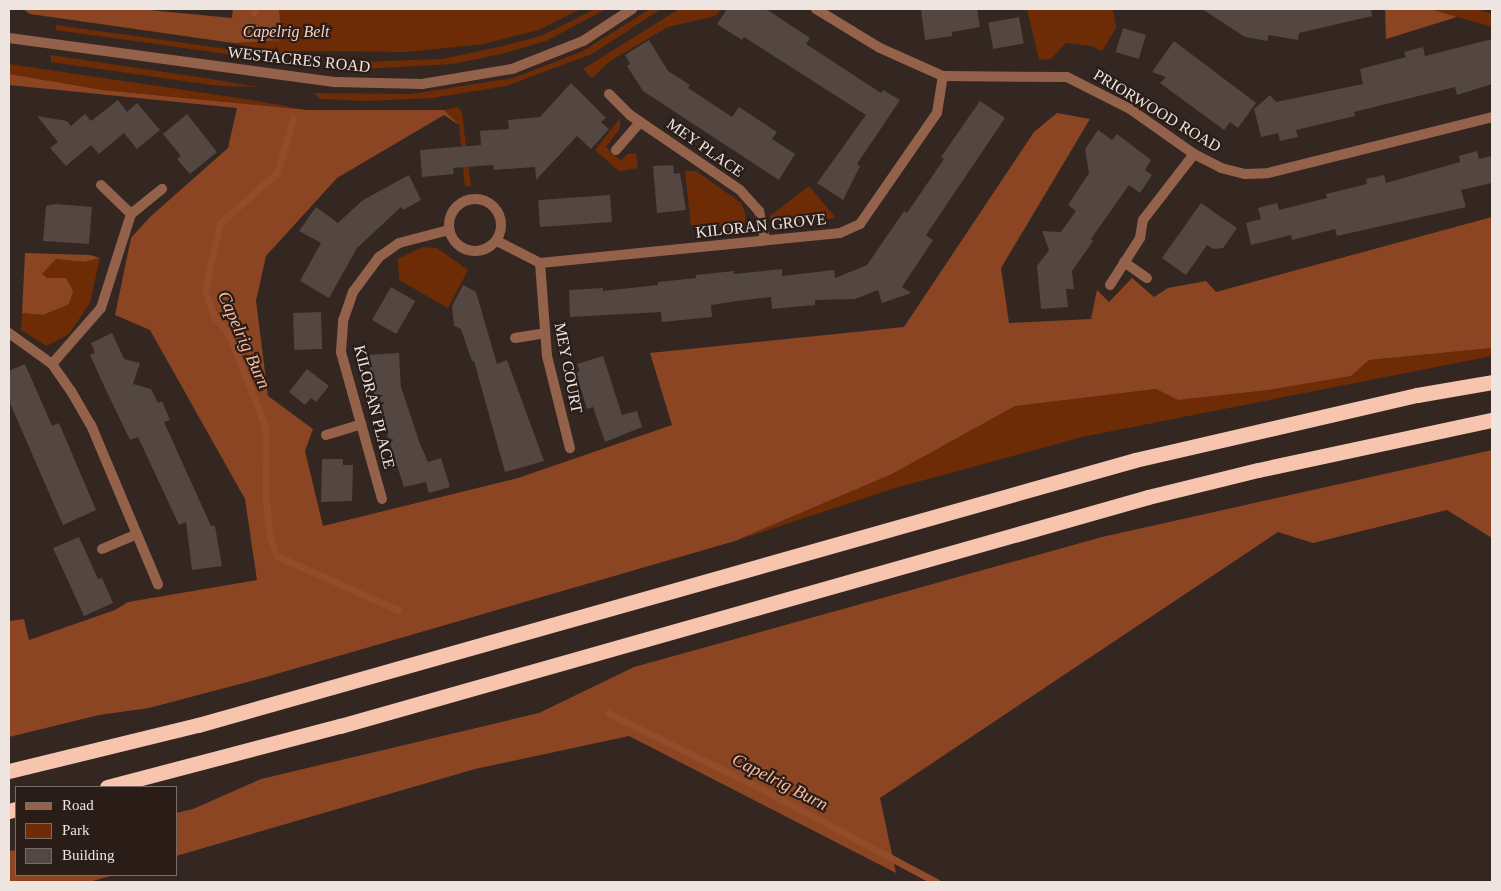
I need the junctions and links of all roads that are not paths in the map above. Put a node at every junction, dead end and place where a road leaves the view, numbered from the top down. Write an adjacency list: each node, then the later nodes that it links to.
1 (632, 9): 3 (street, WESTACRES ROAD)
2 (816, 9): 4 (street, PRIORWOOD ROAD)
3 (9, 38)
4 (943, 76): 9 (street, PRIORWOOD ROAD); 14 (street, KILORAN GROVE)
5 (609, 94): 7 (street, MEY PLACE)
6 (1492, 117): 9 (street, PRIORWOOD ROAD)
7 (640, 122): 8 (street); 14 (street, MEY PLACE)
8 (616, 150)
9 (1194, 154): 16 (street)
10 (101, 185): 12 (street)
11 (162, 189): 12 (street)
12 (131, 214): 23 (street)
13 (449, 230): 15 (street); 15 (street); 26 (street, KILORAN PLACE)
14 (765, 240): 17 (street, KILORAN GROVE)
15 (497, 241): 17 (street)
16 (1124, 262): 18 (street); 19 (street)
17 (540, 263): 21 (street, MEY COURT)
18 (1147, 278)
19 (1110, 285)
20 (9, 332): 23 (street)
21 (545, 333): 22 (street); 28 (street, MEY COURT)
22 (515, 338)
23 (52, 364): 30 (street)
24 (1492, 382): 33 (highway)
25 (1492, 420): 34 (highway)
26 (361, 424): 27 (street); 29 (street, KILORAN PLACE)
27 (326, 434)
28 (570, 448)
29 (382, 499)
30 (137, 534): 31 (street); 32 (street)
31 (102, 549)
32 (158, 584)
33 (9, 771)
34 (111, 786)

